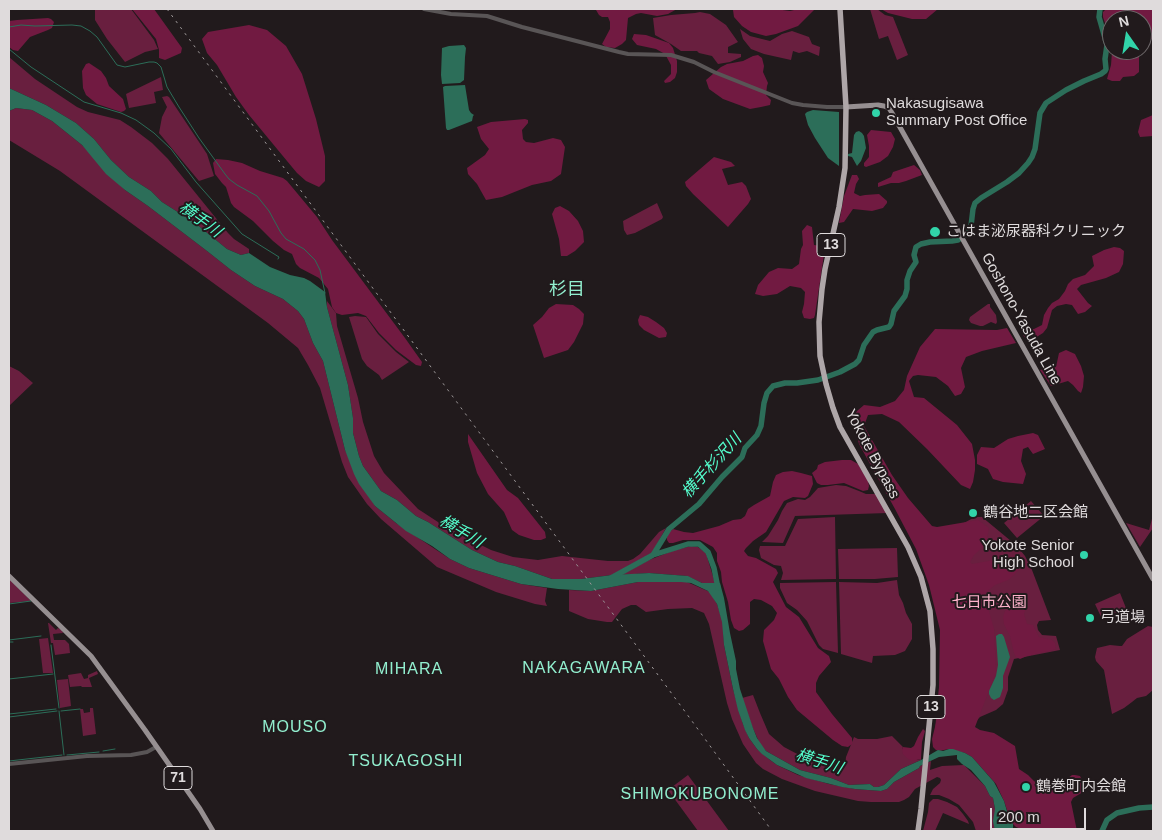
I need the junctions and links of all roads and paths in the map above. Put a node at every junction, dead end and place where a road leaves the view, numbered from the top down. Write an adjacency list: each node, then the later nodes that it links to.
1 (424, 9): 4 (street)
2 (488, 9): 4 (street)
3 (840, 9): 5 (highway, Yokote Bypass / 13)
4 (487, 16): 5 (street)
5 (846, 107): 7 (main road, Goshono-Yasuda Line); 11 (highway, Yokote Bypass / 13)
6 (9, 576): 8 (main road, 71)
7 (1153, 580)
8 (156, 746): 9 (street); 10 (main road, 71)
9 (9, 764)
10 (213, 831)
11 (918, 831)

